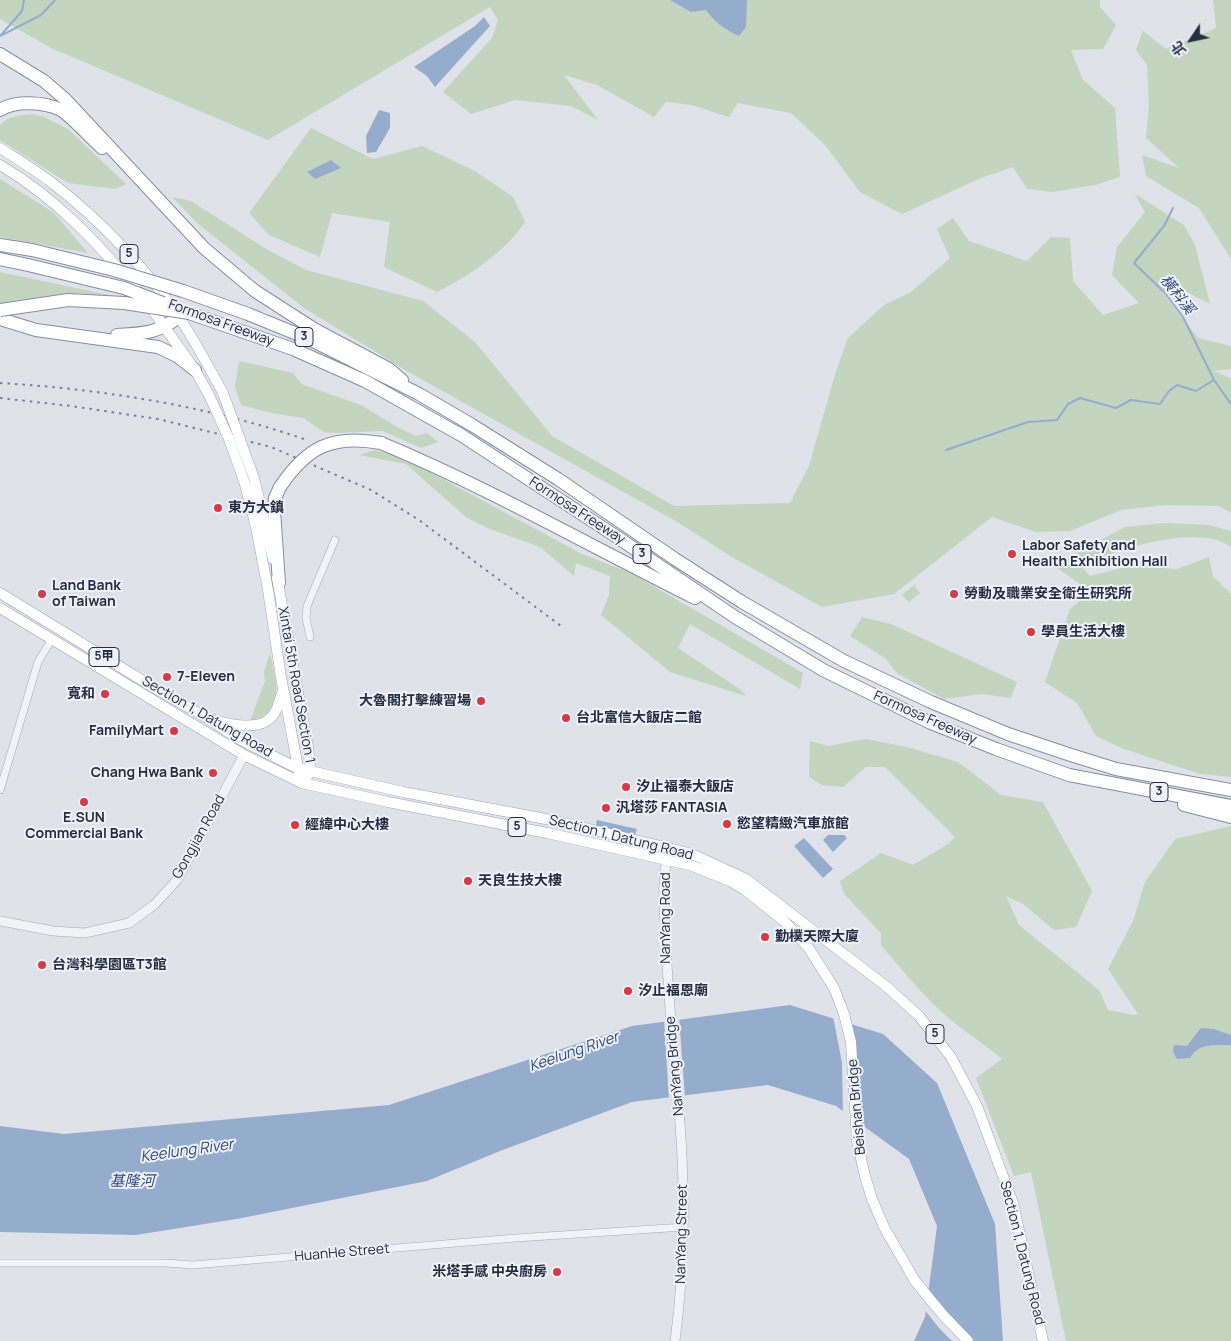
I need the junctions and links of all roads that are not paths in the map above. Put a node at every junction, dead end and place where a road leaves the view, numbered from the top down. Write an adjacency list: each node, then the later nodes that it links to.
1 (0, 54): 5 (highway)
2 (0, 110): 5 (highway)
3 (0, 148): 9 (main road, Xintai 5th Road Section 1 / 5)
4 (0, 165): 11 (main road, Xintai 5th Road Section 1 / 5)
5 (183, 226): 14 (highway)
6 (0, 245): 14 (highway, Formosa Freeway / 3, bridge)
7 (0, 259): 9 (highway, Formosa Freeway / 3, bridge)
8 (0, 310): 9 (highway, bridge)
9 (184, 315): 11 (highway); 16 (main road, Xintai 5th Road Section 1 / 5, bridge); 19 (highway, Formosa Freeway / 3)
10 (0, 319): 12 (highway)
11 (165, 327): 12 (highway); 13 (main road, Xintai 5th Road Section 1 / 5)
12 (85, 336): 13 (highway)
13 (195, 370): 23 (main road, Xintai 5th Road Section 1 / 5, bridge)
14 (420, 394): 32 (highway, Formosa Freeway / 3)
15 (335, 540): 20 (street)
16 (278, 583): 19 (highway, bridge); 28 (main road, Xintai 5th Road Section 1 / 5)
17 (0, 593): 22 (main road, Section 1, Datung Road / 5甲)
18 (0, 608): 21 (main road, Section 1, Datung Road / 5甲)
19 (734, 617): 29 (highway, Formosa Freeway / 3)
20 (310, 637)
21 (52, 639): 24 (main road, Section 1, Datung Road / 5甲); 31 (street)
22 (143, 681): 24 (street); 25 (main road, Section 1, Datung Road / 5甲)
23 (283, 689): 25 (main road); 27 (main road, Xintai 5th Road Section 1 / 5)
24 (140, 692): 26 (main road, Section 1, Datung Road / 5甲)
25 (210, 719): 27 (main road, Section 1, Datung Road / 5甲)
26 (244, 755): 30 (main road, Section 1, Datung Road / 5甲); 37 (street, Gongjian Road)
27 (297, 768): 28 (main road, Section 1, Datung Road / 5甲); 30 (main road, Xintai 5th Road Section 1 / 5)
28 (311, 772): 30 (main road, Xintai 5th Road Section 1); 35 (main road, Section 1, Datung Road / 5)
29 (1088, 779): 33 (highway, Formosa Freeway / 3); 34 (highway)
30 (302, 783): 36 (main road, Section 1, Datung Road / 5)
31 (0, 790)
32 (1231, 790)
33 (1231, 806)
34 (1231, 817)
35 (669, 848): 36 (street); 45 (main road, Section 1, Datung Road / 5)
36 (667, 860): 38 (main road, Section 1, Datung Road / 5); 39 (street, NanYang Road)
37 (0, 921)
38 (784, 921): 44 (main road, Beishan Bridge / 5)
39 (666, 976): 40 (street, NanYang Bridge)
40 (681, 1127): 41 (street, NanYang Street)
41 (684, 1227): 42 (street, HuanHe Street); 43 (street, NanYang Street)
42 (0, 1263)
43 (675, 1341)
44 (968, 1341)
45 (1043, 1341)

